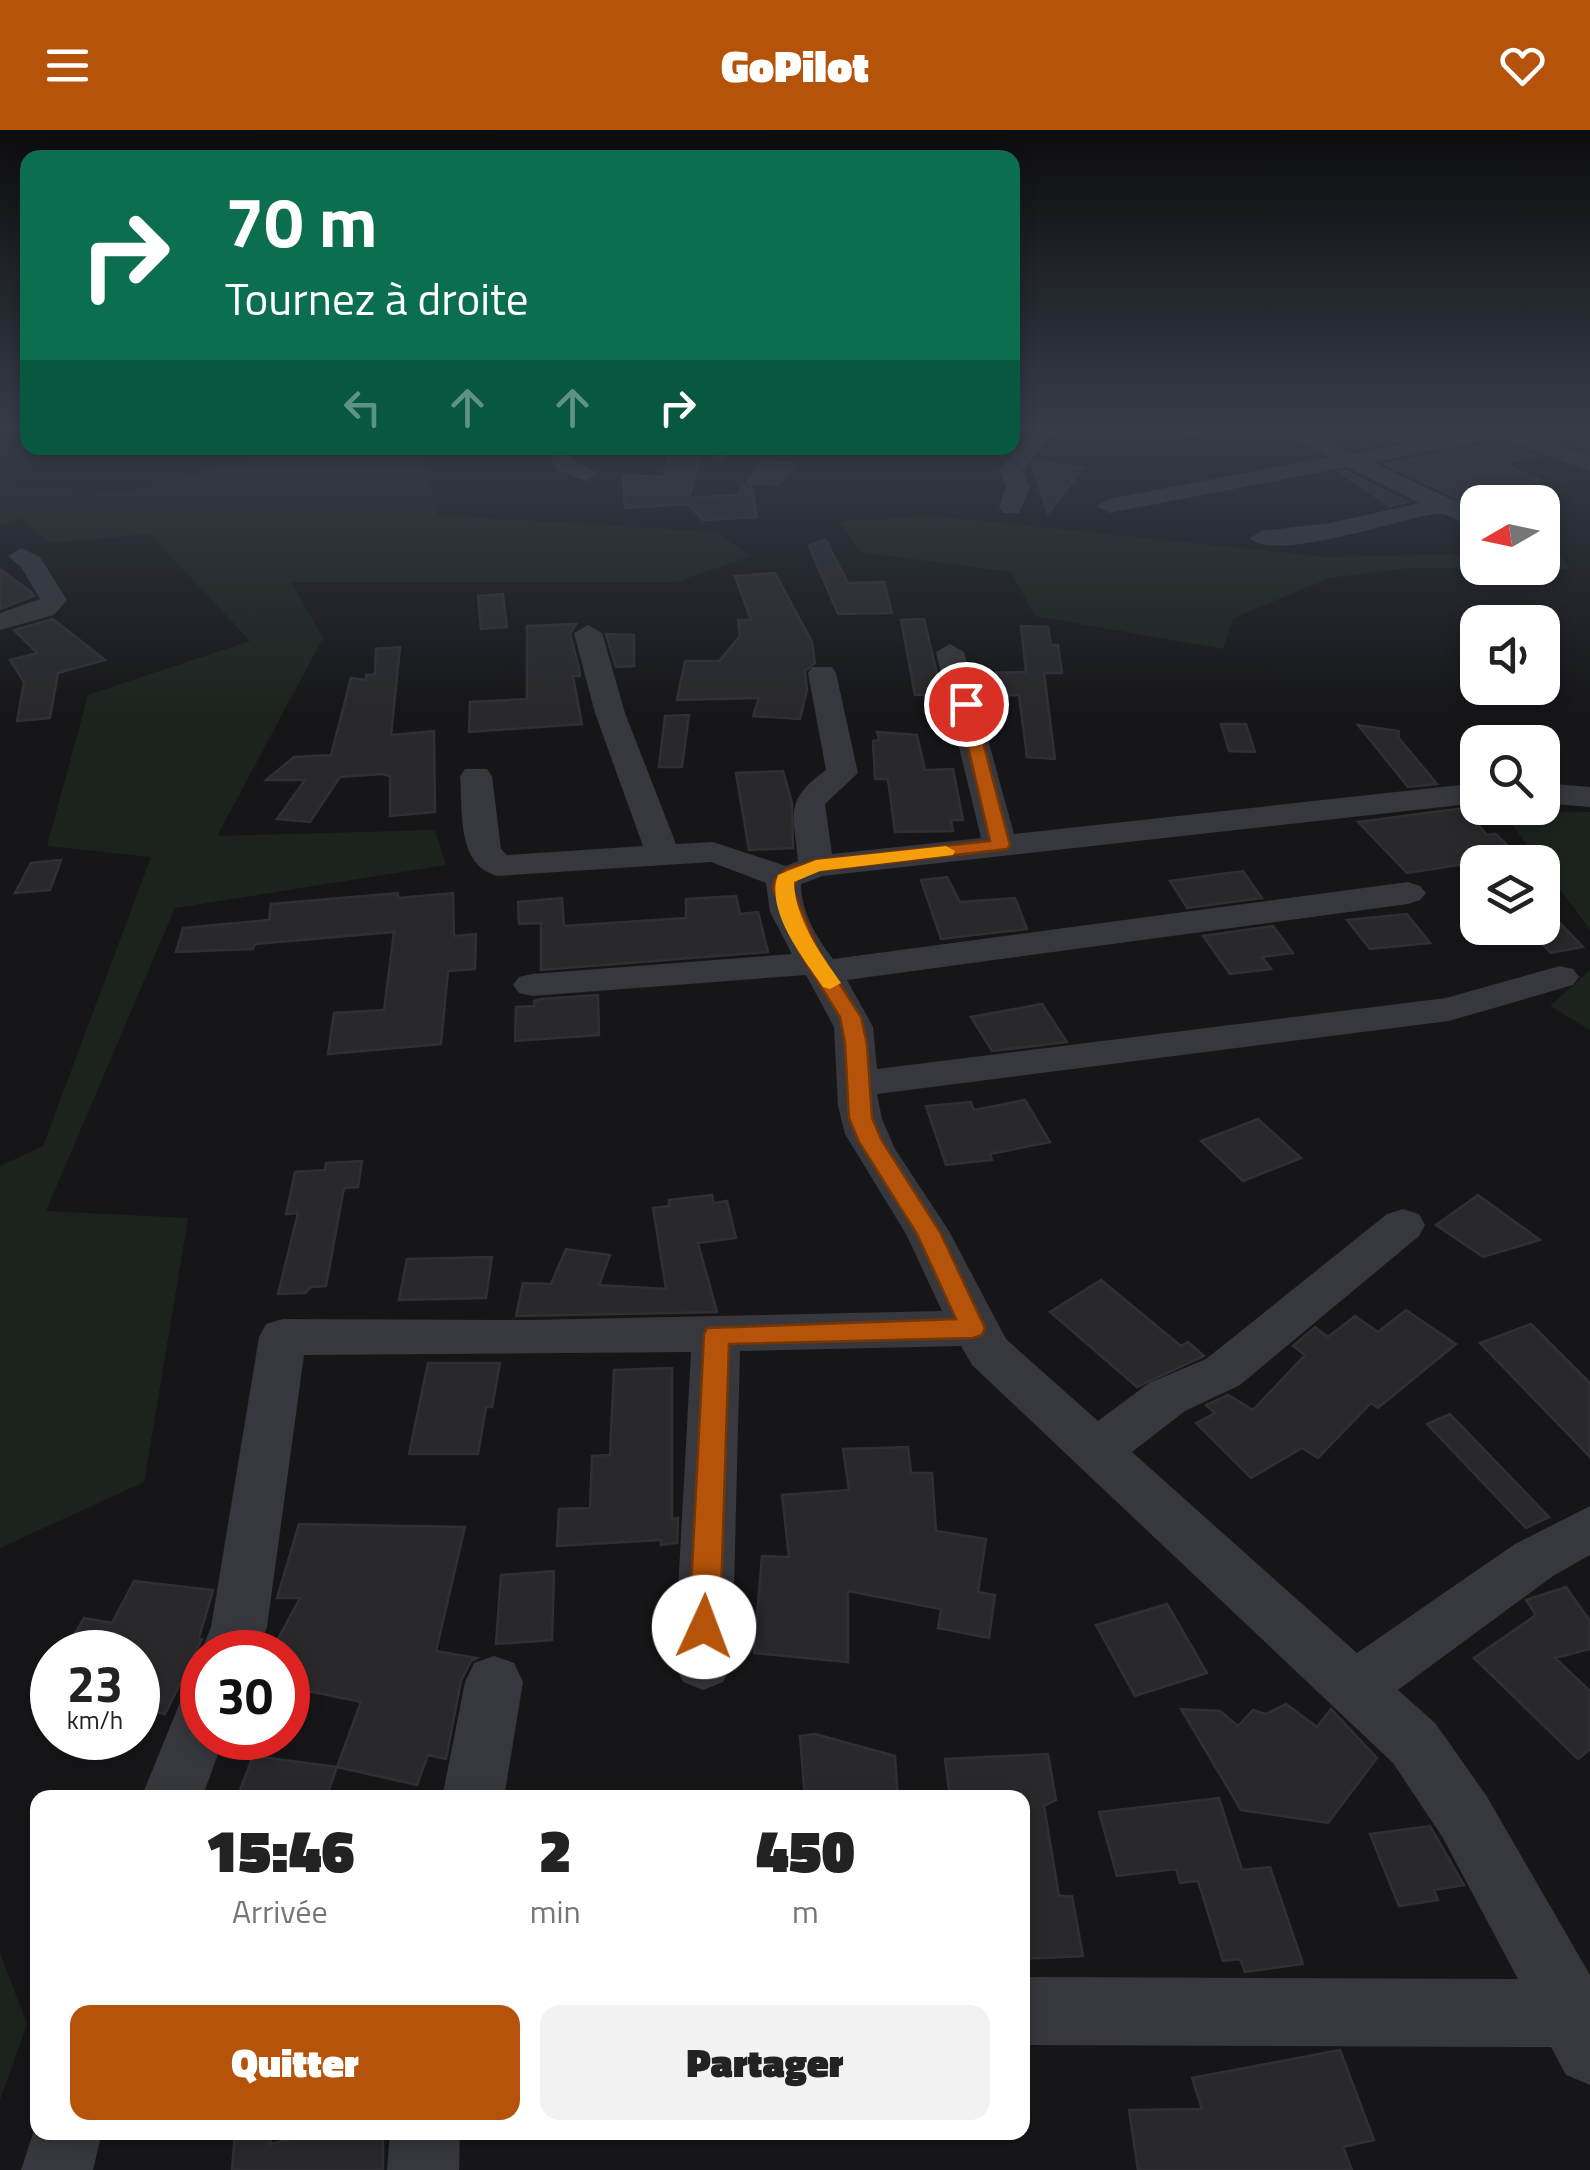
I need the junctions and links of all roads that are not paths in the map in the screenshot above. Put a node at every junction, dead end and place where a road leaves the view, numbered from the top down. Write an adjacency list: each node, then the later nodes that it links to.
1 (1346, 525): 2 (street)
2 (1262, 538)
3 (21, 556): 4 (street)
4 (0, 622)
5 (588, 632): 13 (street)
6 (950, 652): 12 (street)
7 (822, 673): 14 (street)
8 (476, 776): 13 (street)
9 (1560, 794): 11 (street)
10 (1460, 795): 12 (street)
11 (1590, 797)
12 (1000, 845): 14 (street)
13 (662, 853): 14 (street)
14 (800, 872): 16 (street)
15 (1408, 893): 16 (street)
16 (820, 967): 18 (street); 19 (street)
17 (1560, 977): 19 (street)
18 (532, 985)
19 (857, 1084): 21 (street)
20 (1403, 1225): 23 (street)
21 (973, 1328): 22 (street); 23 (street)
22 (716, 1334): 25 (street); 26 (street)
23 (1097, 1450): 28 (street)
24 (1590, 1528): 28 (street)
25 (239, 1630)
26 (703, 1664)
27 (494, 1682): 31 (street)
28 (1356, 1687): 33 (street)
29 (186, 1760): 30 (street)
30 (174, 1790)
31 (474, 1790)
32 (1030, 2011): 33 (street)
33 (1583, 2025)
34 (64, 2140): 36 (street)
35 (424, 2140): 37 (street)
36 (57, 2170)
37 (422, 2170)

